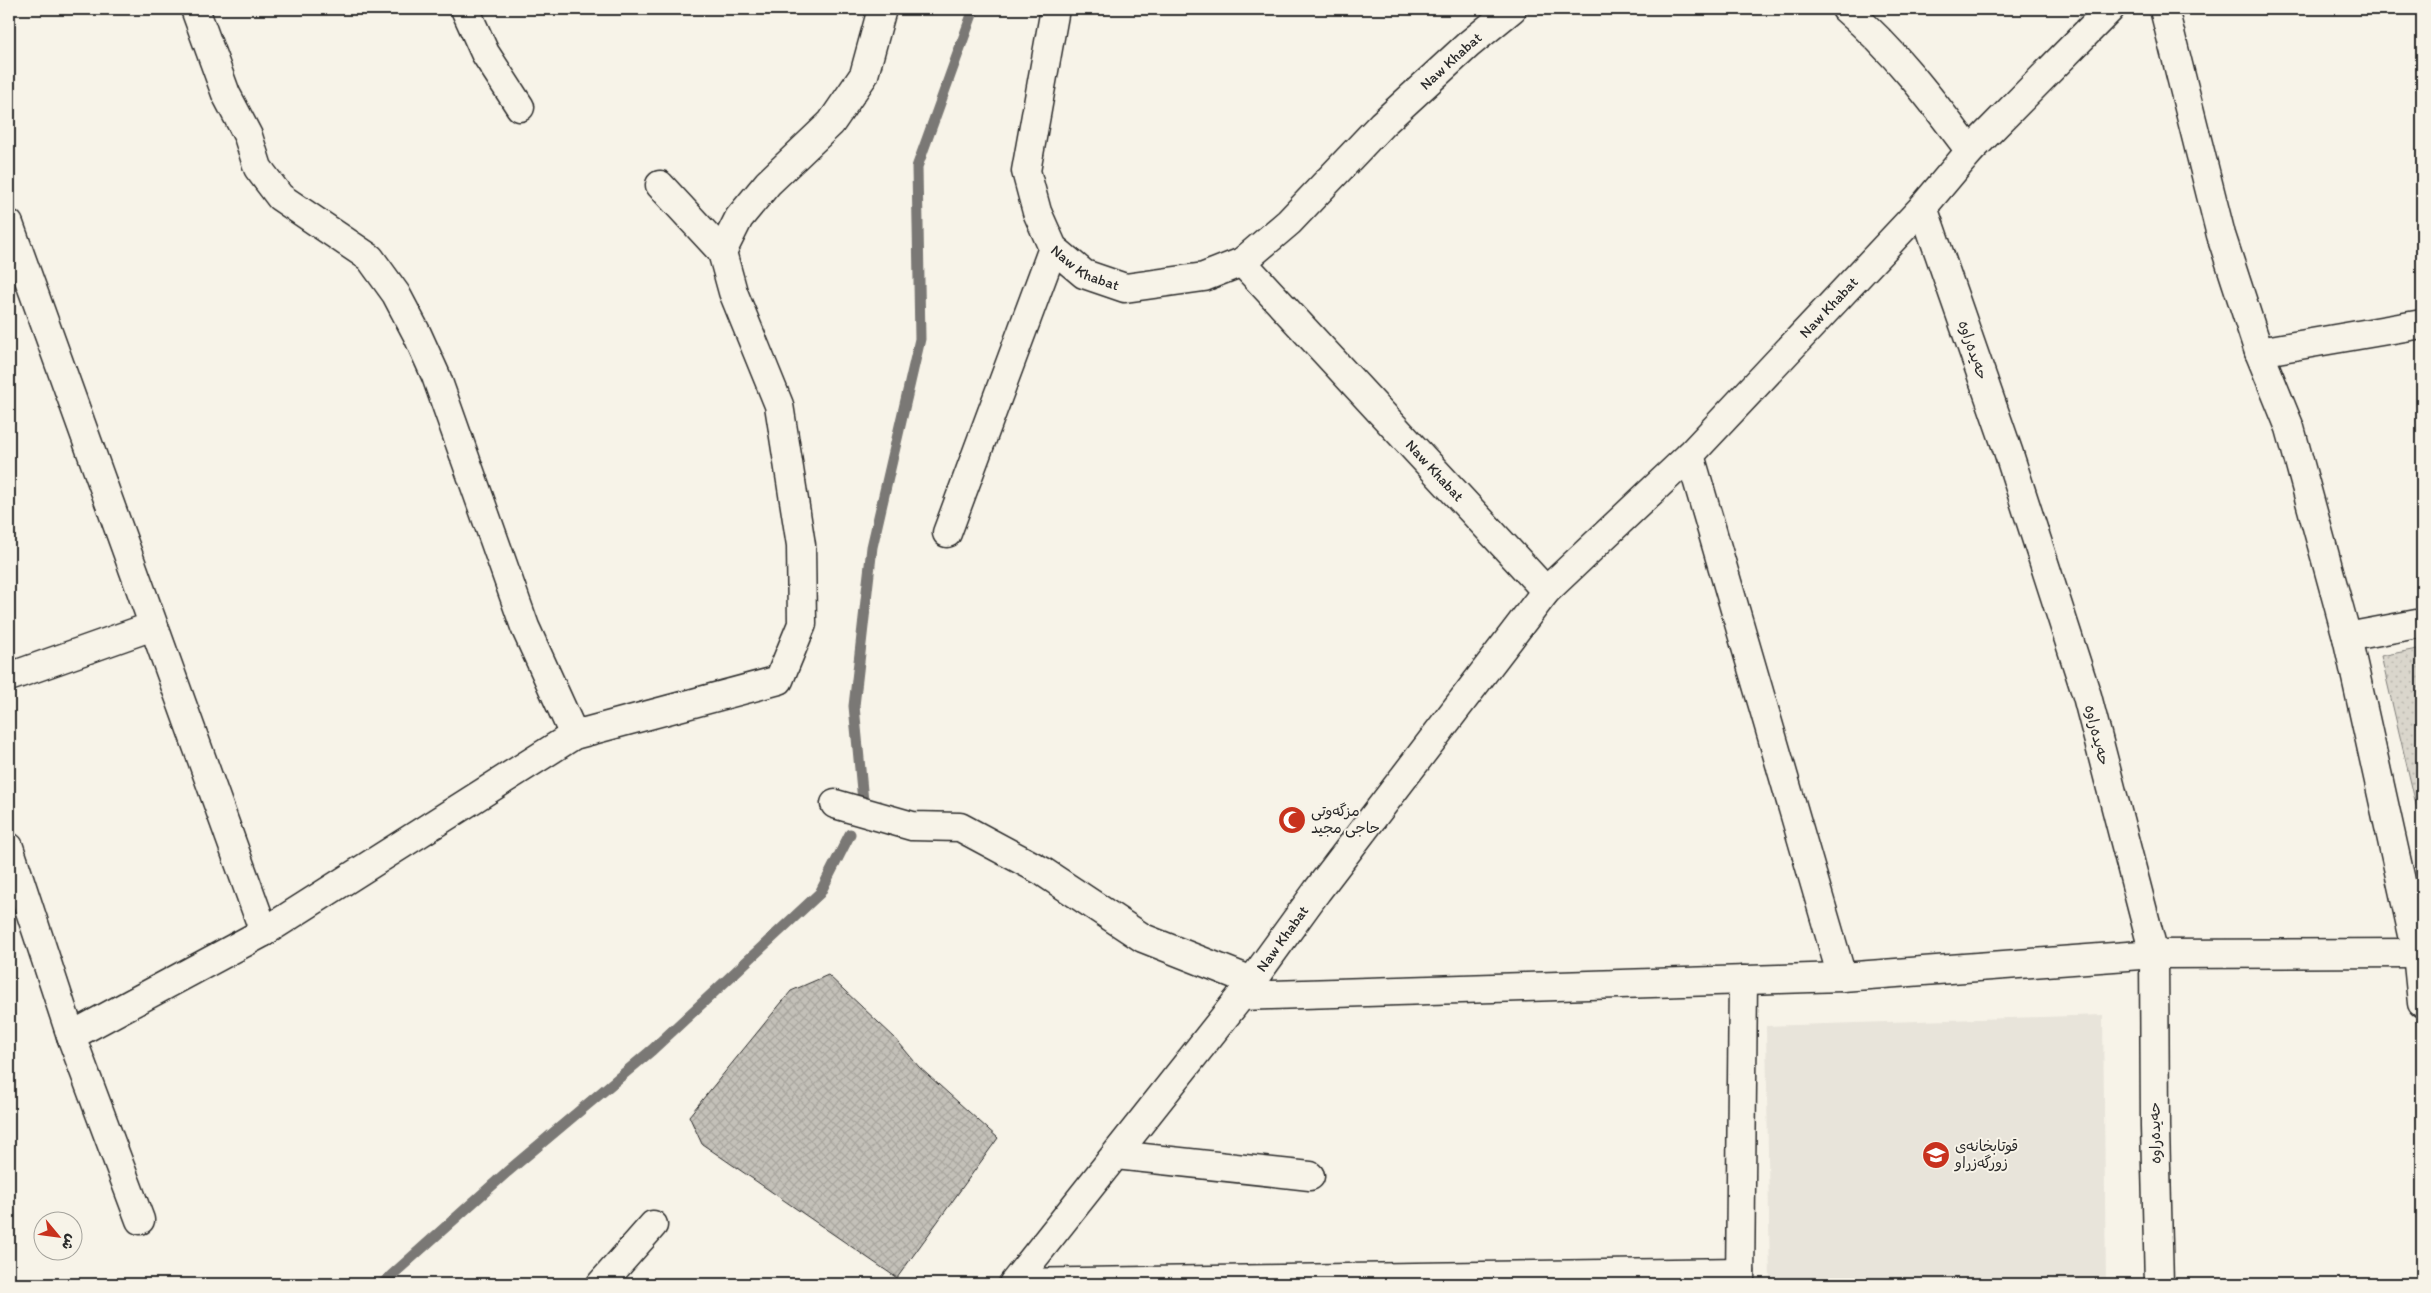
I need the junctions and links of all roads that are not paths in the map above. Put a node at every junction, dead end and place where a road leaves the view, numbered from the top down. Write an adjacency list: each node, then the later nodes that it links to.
1 (195, 9): 26 (street)
2 (465, 9): 9 (street)
3 (882, 9): 15 (street)
4 (1055, 9): 14 (street, Naw Khabat)
5 (1512, 9): 16 (street, Naw Khabat)
6 (1846, 9): 10 (street)
7 (2110, 9): 10 (street, Naw Khabat)
8 (2164, 9): 18 (street)
9 (520, 107)
10 (1970, 151): 12 (street, Naw Khabat)
11 (660, 185): 15 (street)
12 (1923, 207): 19 (street, Naw Khabat); 31 (street, حەیدەراوە)
13 (9, 224): 23 (street)
14 (1053, 248): 16 (street, Naw Khabat); 20 (street)
15 (722, 252): 26 (street)
16 (1242, 262): 21 (street, Naw Khabat)
17 (2422, 324): 18 (street)
18 (2260, 352): 24 (street)
19 (1690, 455): 21 (street, Naw Khabat); 32 (street)
20 (947, 533)
21 (1546, 591): 34 (street, Naw Khabat)
22 (2422, 623): 24 (street)
23 (153, 626): 25 (street); 29 (street)
24 (2347, 637): 30 (street)
25 (9, 677)
26 (574, 735): 29 (street)
27 (835, 804): 34 (street)
28 (9, 847): 36 (street)
29 (264, 932): 36 (street)
30 (2420, 952): 31 (street); 35 (street)
31 (2154, 954): 32 (street); 44 (street, حەیدەراوە)
32 (1842, 977): 33 (street)
33 (1743, 980): 34 (street); 41 (street)
34 (1246, 989): 37 (street, Naw Khabat)
35 (2422, 1003)
36 (71, 1036): 39 (street)
37 (1116, 1155): 38 (street); 42 (street, Naw Khabat)
38 (1310, 1176)
39 (140, 1220)
40 (653, 1225): 43 (street)
41 (1740, 1278): 42 (street)
42 (1014, 1283)
43 (601, 1284)
44 (2160, 1284)

